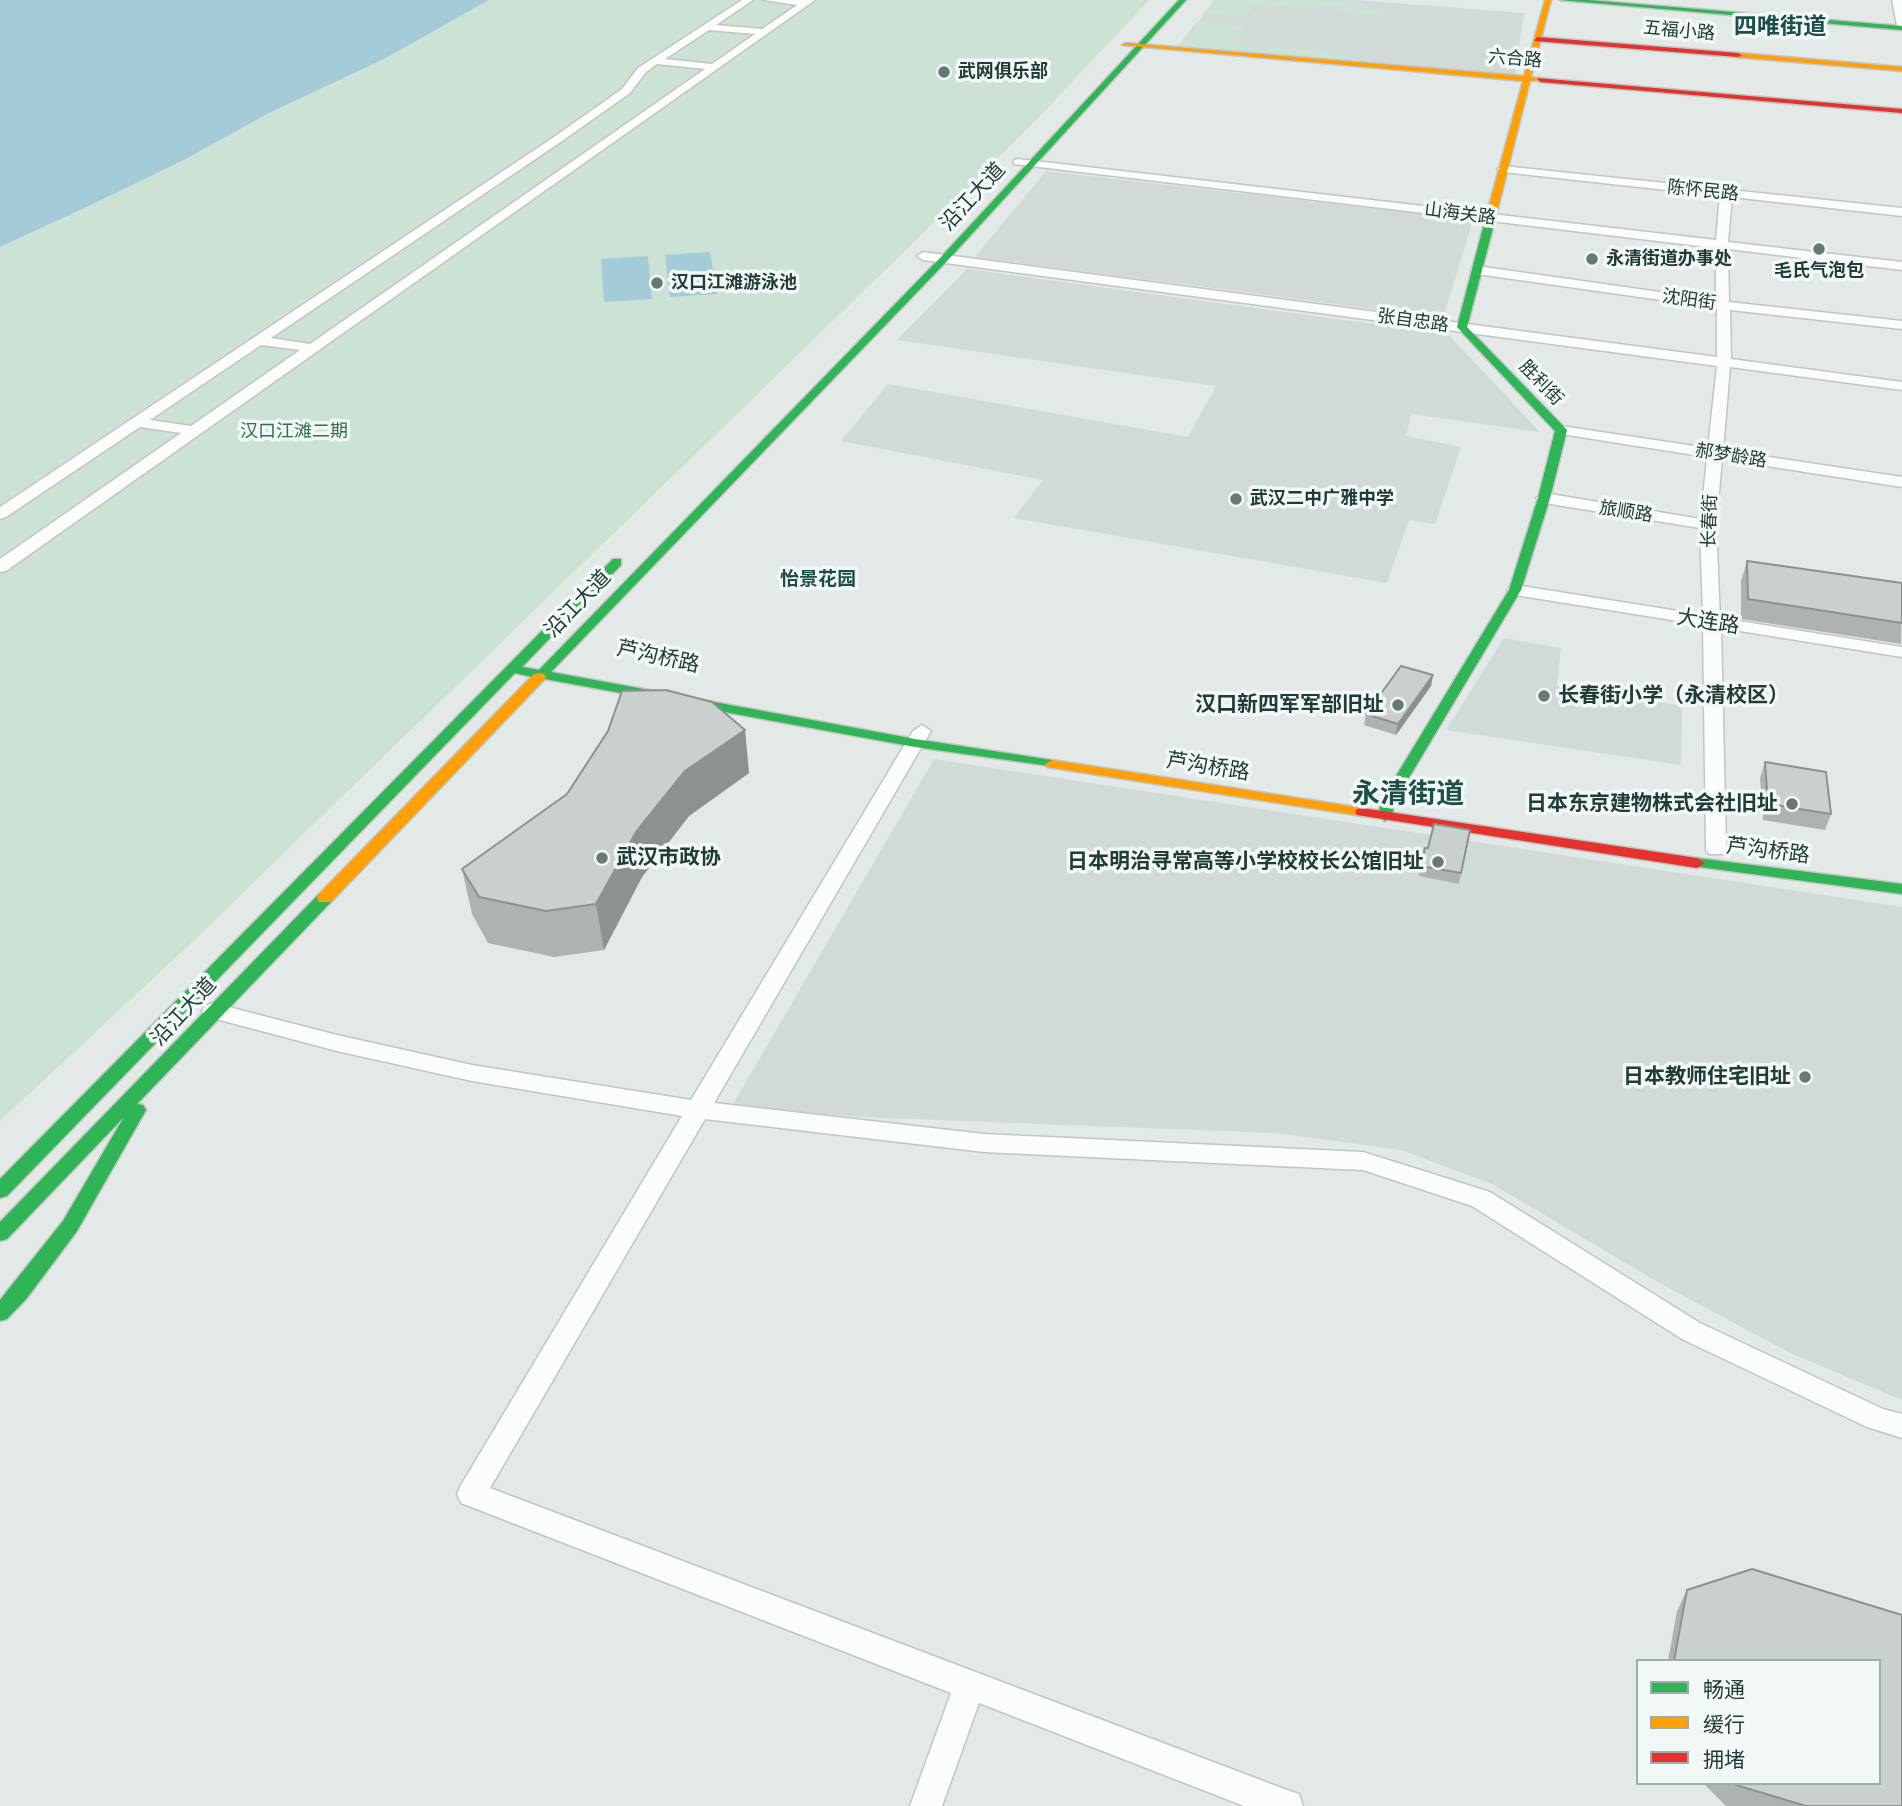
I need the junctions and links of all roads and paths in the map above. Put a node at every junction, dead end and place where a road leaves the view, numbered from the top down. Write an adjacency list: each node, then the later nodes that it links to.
1 (748, 0): 10 (street)
2 (769, 0): 8 (street)
3 (1167, 0): 13 (main road, 沿江大道)
4 (1183, 0): 13 (main road, 沿江大道)
5 (1548, 0): 12 (main road)
6 (1563, 0): 9 (main road)
7 (1897, 0): 9 (street)
8 (807, 2): 11 (street)
9 (1902, 26)
10 (707, 27): 11 (street); 14 (street)
11 (763, 33): 15 (street)
12 (1537, 39): 16 (main road, 五福小路); 17 (main road)
13 (1133, 45): 17 (main road, 六合路); 23 (main road, 沿江大道)
14 (655, 61): 15 (street); 18 (street)
15 (713, 67): 19 (street)
16 (1902, 69)
17 (1527, 79): 20 (main road, 六合路); 24 (main road)
18 (630, 98): 19 (street); 21 (street)
19 (664, 102): 22 (street)
20 (1902, 111)
21 (558, 139): 22 (street); 26 (street)
22 (603, 145): 27 (street)
23 (1025, 163): 29 (street, 山海关路); 31 (main road, 沿江大道); 32 (main road, 沿江大道)
24 (1503, 169): 25 (street, 陈怀民路); 29 (main road)
25 (1726, 193): 28 (street, 陈怀民路); 30 (street, 长春街)
26 (471, 197): 27 (street); 34 (street)
27 (519, 204): 36 (street)
28 (1902, 212)
29 (1491, 218): 30 (street, 山海关路); 35 (main road)
30 (1722, 245): 33 (street, 山海关路); 37 (street, 长春街)
31 (944, 259): 32 (street, 张自忠路); 39 (street, 张自忠路); 60 (main road, 沿江大道)
32 (918, 261)
33 (1902, 266)
34 (362, 270): 36 (street); 40 (street)
35 (1477, 270): 37 (street, 沈阳街); 39 (main road)
36 (413, 278): 41 (street)
37 (1723, 305): 38 (street, 沈阳街); 42 (street, 长春街)
38 (1902, 325)
39 (1462, 327): 42 (street, 张自忠路); 45 (main road, 胜利街)
40 (258, 340): 41 (street); 44 (street)
41 (312, 348): 46 (street)
42 (1724, 362): 43 (street, 张自忠路); 47 (street, 长春街)
43 (1902, 386)
44 (137, 422): 46 (street); 50 (street)
45 (1560, 430): 47 (street, 郝梦龄路); 49 (main road, 胜利街)
46 (194, 431): 53 (street)
47 (1714, 453): 48 (street, 郝梦龄路); 51 (street, 长春街)
48 (1902, 482)
49 (1544, 498): 51 (street, 旅顺路); 56 (main road, 胜利街)
50 (0, 513)
51 (1707, 525): 57 (street, 长春街)
52 (0, 546): 53 (street)
53 (23, 551): 55 (street)
54 (626, 553): 58 (main road, 沿江大道)
55 (0, 567)
56 (1515, 590): 57 (street, 大连路); 66 (main road, 胜利街)
57 (1712, 623): 59 (street, 大连路); 67 (street, 长春街)
58 (527, 652): 60 (main road, 芦沟桥路); 62 (main road, 沿江大道)
59 (1902, 652)
60 (556, 657): 61 (main road, 芦沟桥路); 63 (main road, 沿江大道)
61 (583, 663)
62 (511, 669): 63 (main road, 芦沟桥路); 73 (main road, 沿江大道)
63 (540, 675): 65 (main road, 芦沟桥路); 70 (main road, 沿江大道)
64 (691, 685): 65 (main road, 芦沟桥路)
65 (918, 737): 66 (main road, 芦沟桥路); 72 (street)
66 (1387, 808): 67 (main road, 芦沟桥路); 69 (main road, 芦沟桥路)
67 (1716, 850): 68 (main road, 芦沟桥路)
68 (1835, 864)
69 (1902, 889)
70 (213, 1011): 71 (main road, 沿江大道); 72 (street)
71 (161, 1067): 74 (main road, 沿江大道); 75 (main road)
72 (698, 1111): 76 (street); 77 (street)
73 (0, 1191)
74 (0, 1234)
75 (0, 1313)
76 (1902, 1426)
77 (970, 1685): 78 (street); 79 (street)
78 (926, 1806)
79 (1287, 1806)

